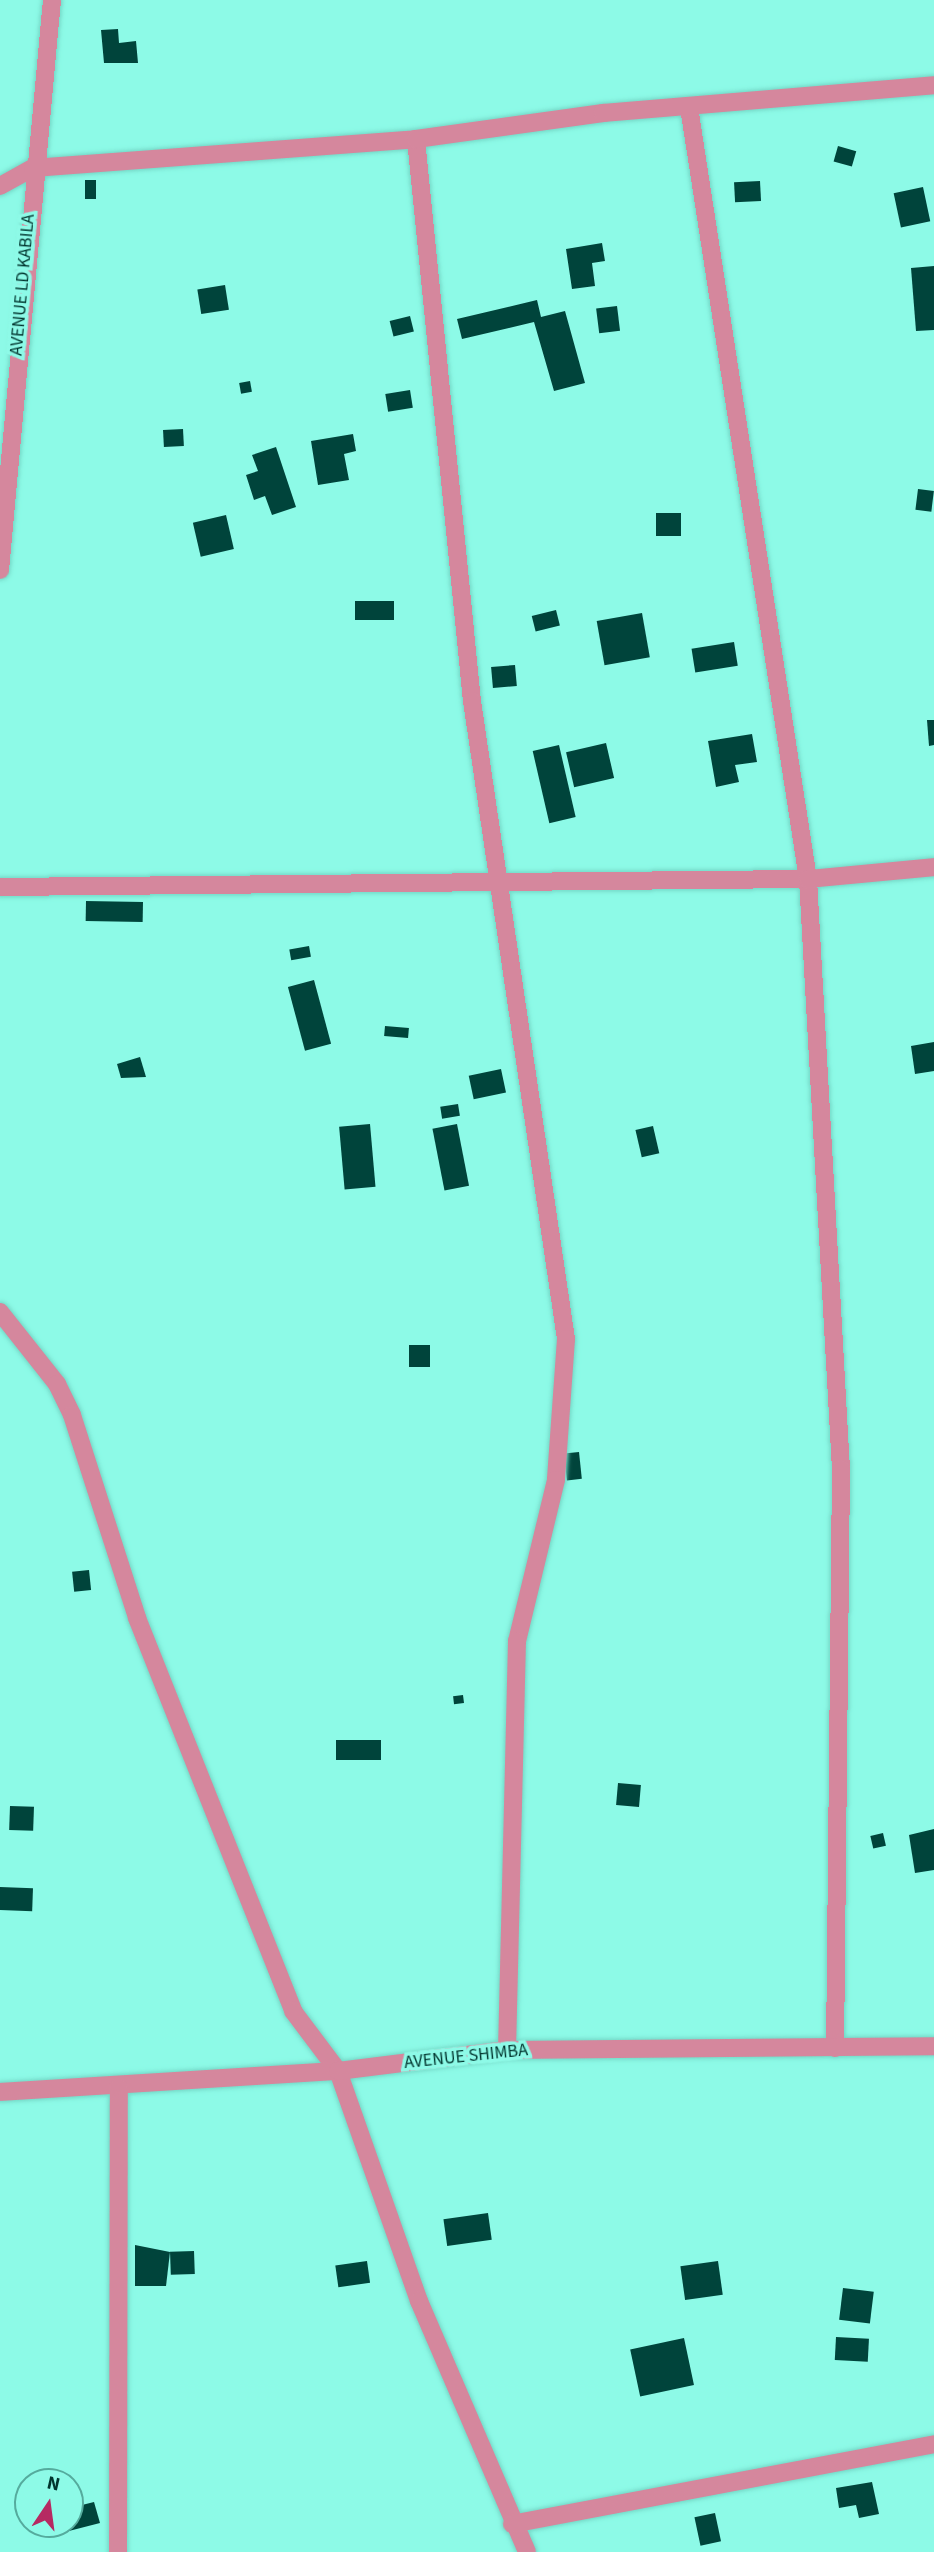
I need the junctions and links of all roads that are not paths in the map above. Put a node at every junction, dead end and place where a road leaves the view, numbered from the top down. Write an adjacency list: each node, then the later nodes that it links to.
1 (52, 0): 5 (street, AVENUE LD KABILA)
2 (934, 85): 3 (street)
3 (689, 107): 4 (street); 9 (street)
4 (416, 139): 5 (street); 10 (street)
5 (33, 168): 6 (street); 7 (street, AVENUE LD KABILA)
6 (0, 186)
7 (0, 570)
8 (934, 867): 9 (street)
9 (808, 879): 10 (street); 14 (street)
10 (497, 885): 11 (street); 15 (street)
11 (0, 887)
12 (0, 1312): 16 (street)
13 (934, 2046): 14 (street, AVENUE SHIMBA)
14 (835, 2048): 15 (street, AVENUE SHIMBA)
15 (508, 2050): 16 (street, AVENUE SHIMBA)
16 (338, 2071): 17 (street, AVENUE SHIMBA); 20 (street)
17 (119, 2088): 18 (street, AVENUE SHIMBA); 21 (street)
18 (0, 2092)
19 (934, 2444): 20 (street)
20 (512, 2524): 22 (street)
21 (118, 2552)
22 (527, 2552)

